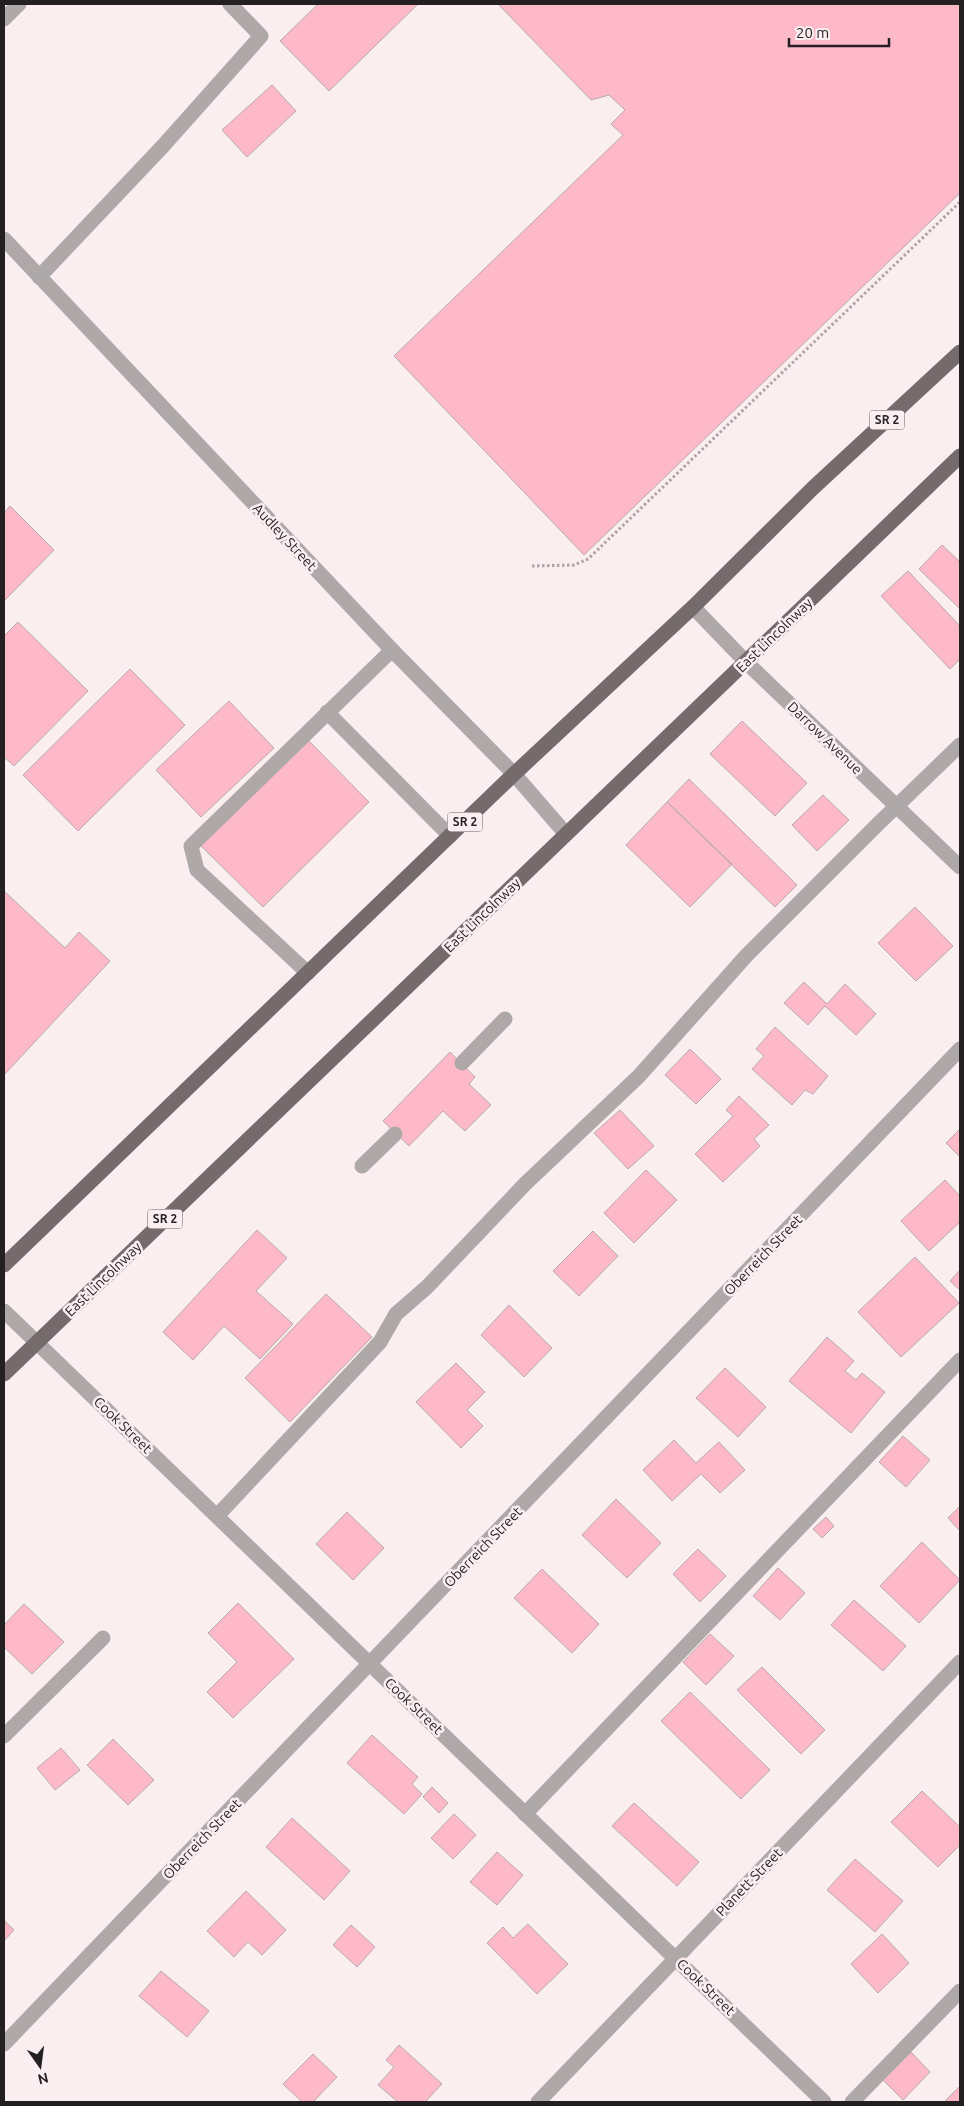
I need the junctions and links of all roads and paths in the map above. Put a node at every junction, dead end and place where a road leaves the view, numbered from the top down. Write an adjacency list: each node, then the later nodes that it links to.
1 (19, 4): 3 (street)
2 (230, 4): 6 (street)
3 (4, 19)
4 (960, 202): 9 (path)
5 (4, 239): 6 (street, Audley Street)
6 (39, 277): 11 (street, Audley Street)
7 (960, 352): 10 (main road, SR 2)
8 (960, 456): 12 (main road, East Lincolnway / SR 2)
9 (532, 566)
10 (693, 607): 12 (street, Darrow Avenue); 15 (main road, SR 2)
11 (392, 650): 13 (street); 15 (street, Audley Street)
12 (746, 662): 16 (street, Darrow Avenue); 17 (main road, East Lincolnway / SR 2)
13 (328, 712): 18 (street); 20 (street)
14 (960, 745): 16 (street)
15 (514, 774): 17 (street, Audley Street); 18 (main road, SR 2)
16 (896, 806): 19 (street, Darrow Avenue); 31 (street)
17 (566, 834): 28 (main road, East Lincolnway / SR 2)
18 (450, 836): 20 (main road, SR 2)
19 (960, 866)
20 (308, 973): 26 (main road, SR 2)
21 (505, 1019): 23 (street)
22 (960, 1049): 34 (street, Oberreich Street)
23 (462, 1063)
24 (395, 1134): 25 (street)
25 (362, 1166)
26 (4, 1265)
27 (4, 1311): 28 (street, Cook Street)
28 (37, 1342): 30 (main road, East Lincolnway / SR 2); 31 (street, Cook Street)
29 (960, 1360): 36 (street)
30 (4, 1374)
31 (217, 1516): 34 (street, Cook Street)
32 (103, 1638): 35 (street)
33 (960, 1662): 37 (street, Planett Street)
34 (370, 1664): 36 (street, Cook Street); 39 (street, Oberreich Street)
35 (4, 1736)
36 (525, 1814): 37 (street, Cook Street)
37 (676, 1958): 40 (street, Planett Street); 41 (street, Cook Street)
38 (960, 1991): 42 (street)
39 (4, 2044)
40 (538, 2102)
41 (824, 2102)
42 (852, 2102)

